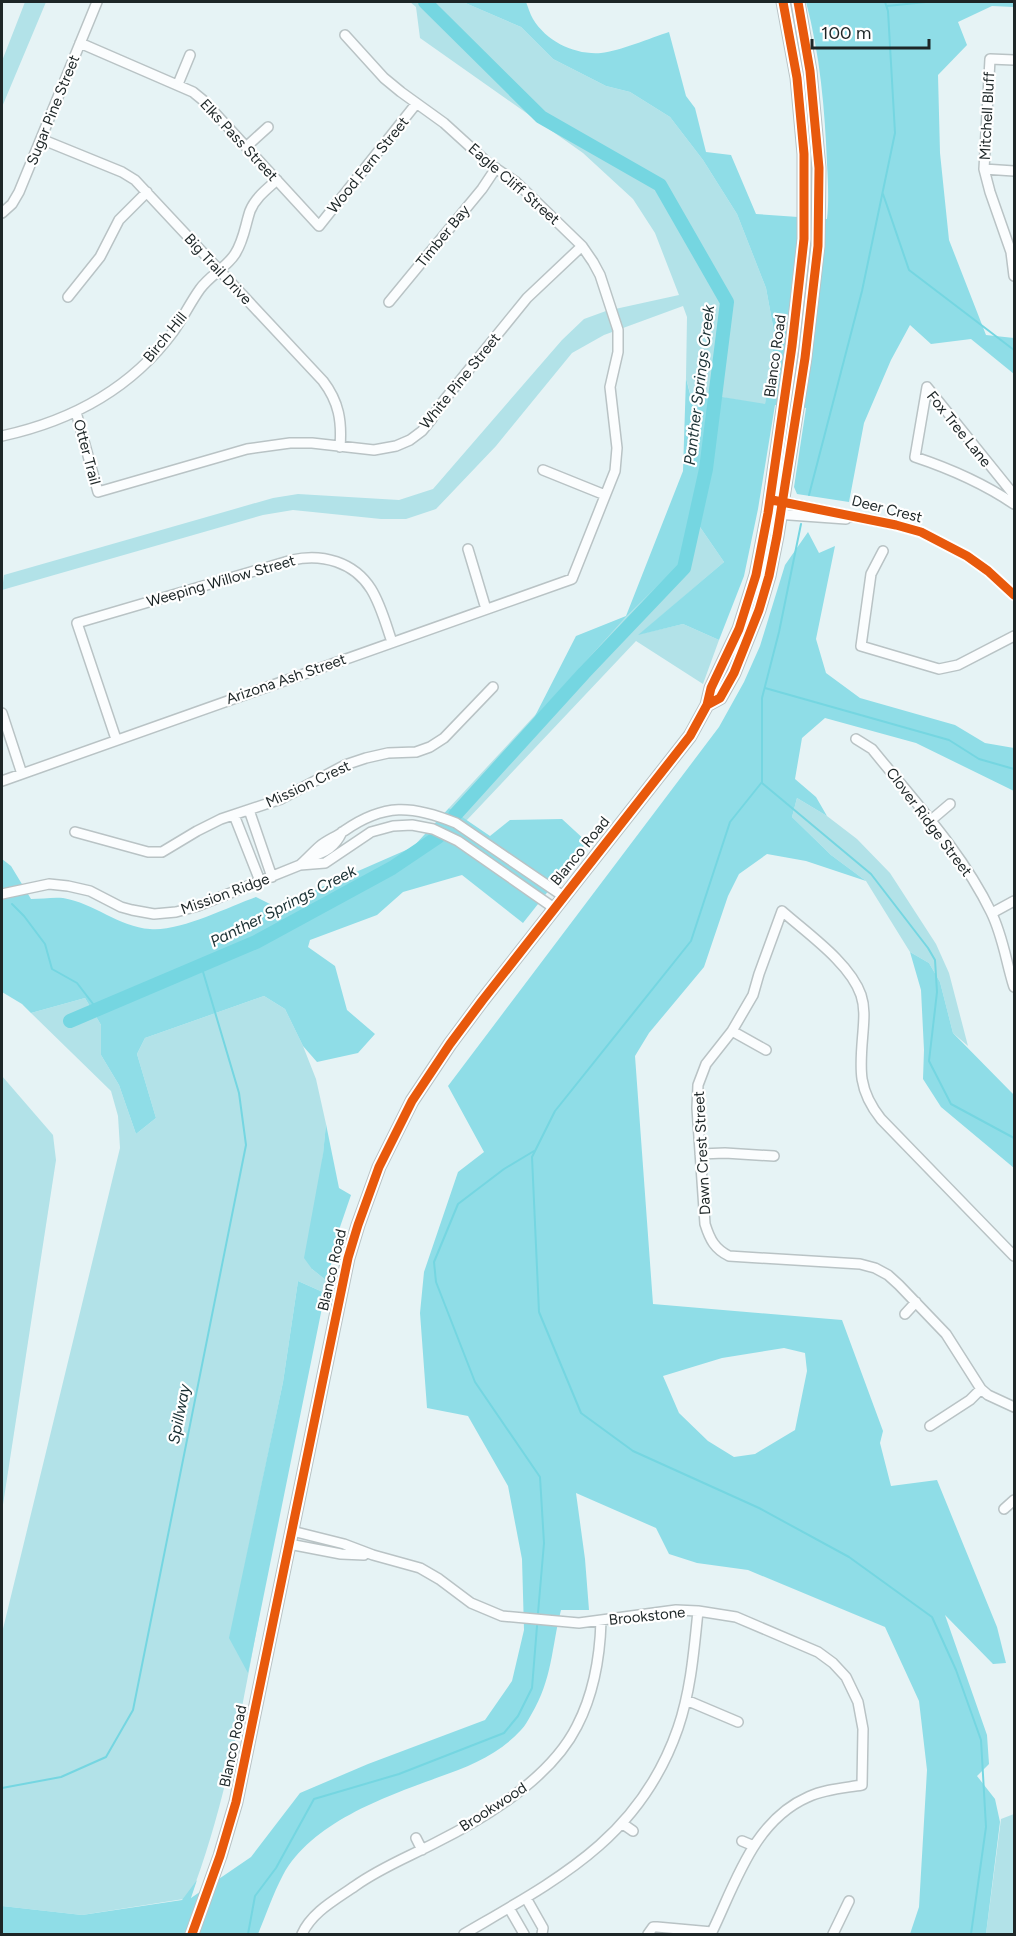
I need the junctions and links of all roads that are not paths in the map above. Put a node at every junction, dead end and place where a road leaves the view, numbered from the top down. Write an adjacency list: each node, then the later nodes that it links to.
1 (97, 2): 5 (street, Sugar Pine Street)
2 (783, 2): 18 (main road, Blanco Road)
3 (798, 2): 19 (main road, Blanco Road)
4 (345, 34): 9 (street, Eagle Cliff Street)
5 (80, 43): 8 (street, Elks Pass Street); 11 (street, Sugar Pine Street)
6 (190, 55): 8 (street)
7 (1014, 60): 14 (street, Mitchell Bluff)
8 (178, 84): 12 (street, Elks Pass Street)
9 (416, 104): 13 (street, Eagle Cliff Street); 21 (street, Wood Fern Street)
10 (268, 126): 12 (street)
11 (40, 139): 17 (street, Big Trail Drive); 20 (street, Sugar Pine Street)
12 (246, 147): 16 (street, Elks Pass Street)
13 (496, 168): 22 (street, Eagle Cliff Street); 26 (street, Timber Bay)
14 (984, 169): 15 (street); 24 (street, Mitchell Bluff)
15 (1014, 171)
16 (277, 180): 21 (street, Elks Pass Street); 23 (street, Birch Hill)
17 (147, 192): 23 (street, Big Trail Drive); 25 (street)
18 (804, 198): 19 (main road); 34 (main road, Blanco Road)
19 (819, 199): 35 (main road, Blanco Road)
20 (2, 213)
21 (320, 226)
22 (582, 246): 29 (street, White Pine Street); 32 (street, Eagle Cliff Street)
23 (219, 270): 27 (street, Birch Hill); 29 (street, Big Trail Drive)
24 (1014, 276)
25 (68, 297)
26 (389, 302)
27 (76, 412): 28 (street, Birch Hill); 31 (street, Otter Trail)
28 (2, 436)
29 (340, 447): 31 (street, White Pine Street)
30 (543, 470): 32 (street)
31 (98, 492)
32 (605, 495): 41 (street, Eagle Cliff Street)
33 (1014, 495): 36 (street, Fox Tree Lane)
34 (770, 499): 35 (street, Deer Crest); 37 (main road, Blanco Road)
35 (783, 501): 37 (main road, Blanco Road); 38 (street, Deer Crest)
36 (1014, 504)
37 (774, 514): 38 (street, Deer Crest); 65 (main road, Blanco Road)
38 (862, 519): 42 (street, Deer Crest)
39 (468, 549): 43 (street)
40 (883, 551): 44 (street)
41 (572, 579): 43 (street, Arizona Ash Street)
42 (1014, 595)
43 (486, 609): 45 (street, Arizona Ash Street)
44 (1014, 636)
45 (392, 642): 48 (street, Arizona Ash Street); 48 (street, Weeping Willow Street)
46 (493, 687): 53 (street, Mission Crest)
47 (2, 713): 50 (street)
48 (116, 739): 50 (street, Arizona Ash Street)
49 (856, 739): 55 (street, Clover Ridge Street)
50 (22, 774): 51 (street, Arizona Ash Street)
51 (2, 781)
52 (950, 804): 55 (street)
53 (249, 810): 54 (street, Mission Crest); 62 (street)
54 (234, 815): 56 (street, Mission Crest); 63 (street)
55 (930, 821): 68 (street, Clover Ridge Street)
56 (75, 832)
57 (342, 832): 58 (street); 59 (street, Mission Ridge); 61 (street, Mission Ridge)
58 (352, 845): 60 (street, Mission Ridge); 61 (street, Mission Ridge)
59 (497, 851): 60 (street); 65 (street, Mission Ridge)
60 (489, 863): 67 (street, Mission Ridge)
61 (300, 865): 62 (street, Mission Ridge)
62 (272, 876): 63 (street, Mission Ridge)
63 (260, 881): 64 (street, Mission Ridge)
64 (4, 895)
65 (563, 896): 67 (main road, Blanco Road)
66 (1014, 901): 68 (street)
67 (554, 908): 82 (main road, Blanco Road)
68 (992, 913): 69 (street, Clover Ridge Street)
69 (1014, 987)
70 (732, 1031): 71 (street); 72 (street, Dawn Crest Street); 74 (street, Dawn Crest Street)
71 (766, 1050)
72 (700, 1154): 73 (street); 75 (street, Dawn Crest Street)
73 (774, 1156)
74 (1014, 1256)
75 (916, 1302): 76 (street); 77 (street, Dawn Crest Street)
76 (905, 1314)
77 (981, 1389): 78 (street); 79 (street)
78 (1014, 1407)
79 (930, 1426)
80 (1014, 1500): 81 (street)
81 (1004, 1509)
82 (292, 1531): 83 (main road, Blanco Road); 84 (street, Brookstone)
83 (290, 1544): 84 (street, Brookstone); 99 (main road, Blanco Road)
84 (373, 1555): 86 (street, Brookstone)
85 (698, 1611): 86 (street, Brookstone); 87 (street); 93 (street, Brookstone)
86 (601, 1621): 94 (street, Brookwood)
87 (686, 1700): 88 (street); 89 (street)
88 (738, 1722)
89 (623, 1824): 90 (street); 95 (street)
90 (633, 1831)
91 (416, 1838): 94 (street)
92 (742, 1841): 93 (street)
93 (754, 1846): 98 (street)
94 (422, 1850): 100 (street, Brookwood)
95 (526, 1898): 97 (street); 103 (street)
96 (849, 1901): 105 (street)
97 (509, 1908): 101 (street); 102 (street)
98 (712, 1934): 104 (street)
99 (192, 1935)
100 (302, 1935)
101 (464, 1935)
102 (524, 1935)
103 (542, 1935)
104 (648, 1935)
105 (833, 1935)

